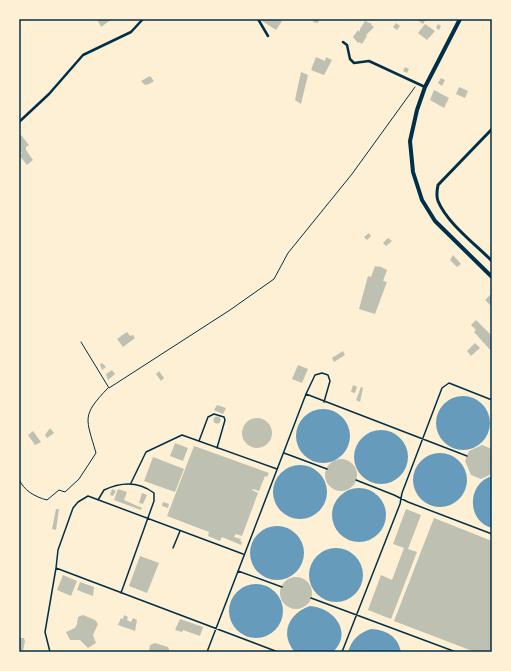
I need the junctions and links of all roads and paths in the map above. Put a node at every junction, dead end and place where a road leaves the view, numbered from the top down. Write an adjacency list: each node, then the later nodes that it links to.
1 (143, 19): 8 (street)
2 (258, 19): 4 (street)
3 (460, 19): 7 (main road)
4 (268, 36)
5 (343, 42): 6 (street)
6 (418, 83): 7 (street); 13 (path)
7 (425, 87): 11 (main road)
8 (19, 122)
9 (492, 129): 10 (street)
10 (492, 261)
11 (492, 277)
12 (81, 342): 13 (path)
13 (109, 388): 27 (path)
14 (306, 394): 16 (lane); 16 (lane); 20 (lane)
15 (492, 400): 17 (lane)
16 (324, 402): 17 (lane)
17 (422, 440): 21 (lane); 28 (lane)
18 (199, 441): 19 (lane); 19 (lane); 26 (lane)
19 (217, 448): 22 (lane)
20 (284, 453): 22 (lane); 23 (lane)
21 (467, 456)
22 (277, 469): 34 (lane)
23 (327, 469)
24 (19, 479): 27 (path)
25 (356, 480): 28 (lane)
26 (131, 483): 29 (lane); 30 (lane)
27 (20, 485)
28 (401, 499): 32 (lane); 40 (lane)
29 (98, 500): 30 (lane); 35 (lane)
30 (148, 518): 31 (lane); 38 (lane)
31 (180, 530): 33 (lane); 34 (lane)
32 (492, 534)
33 (173, 548)
34 (243, 554): 36 (lane)
35 (56, 568): 38 (lane); 42 (lane)
36 (238, 571): 37 (lane); 41 (lane)
37 (282, 587)
38 (122, 593): 41 (lane)
39 (311, 598): 40 (lane)
40 (356, 614): 45 (lane); 46 (lane)
41 (216, 628): 43 (lane); 44 (lane)
42 (50, 652)
43 (207, 652)
44 (278, 652)
45 (342, 652)
46 (456, 652)

